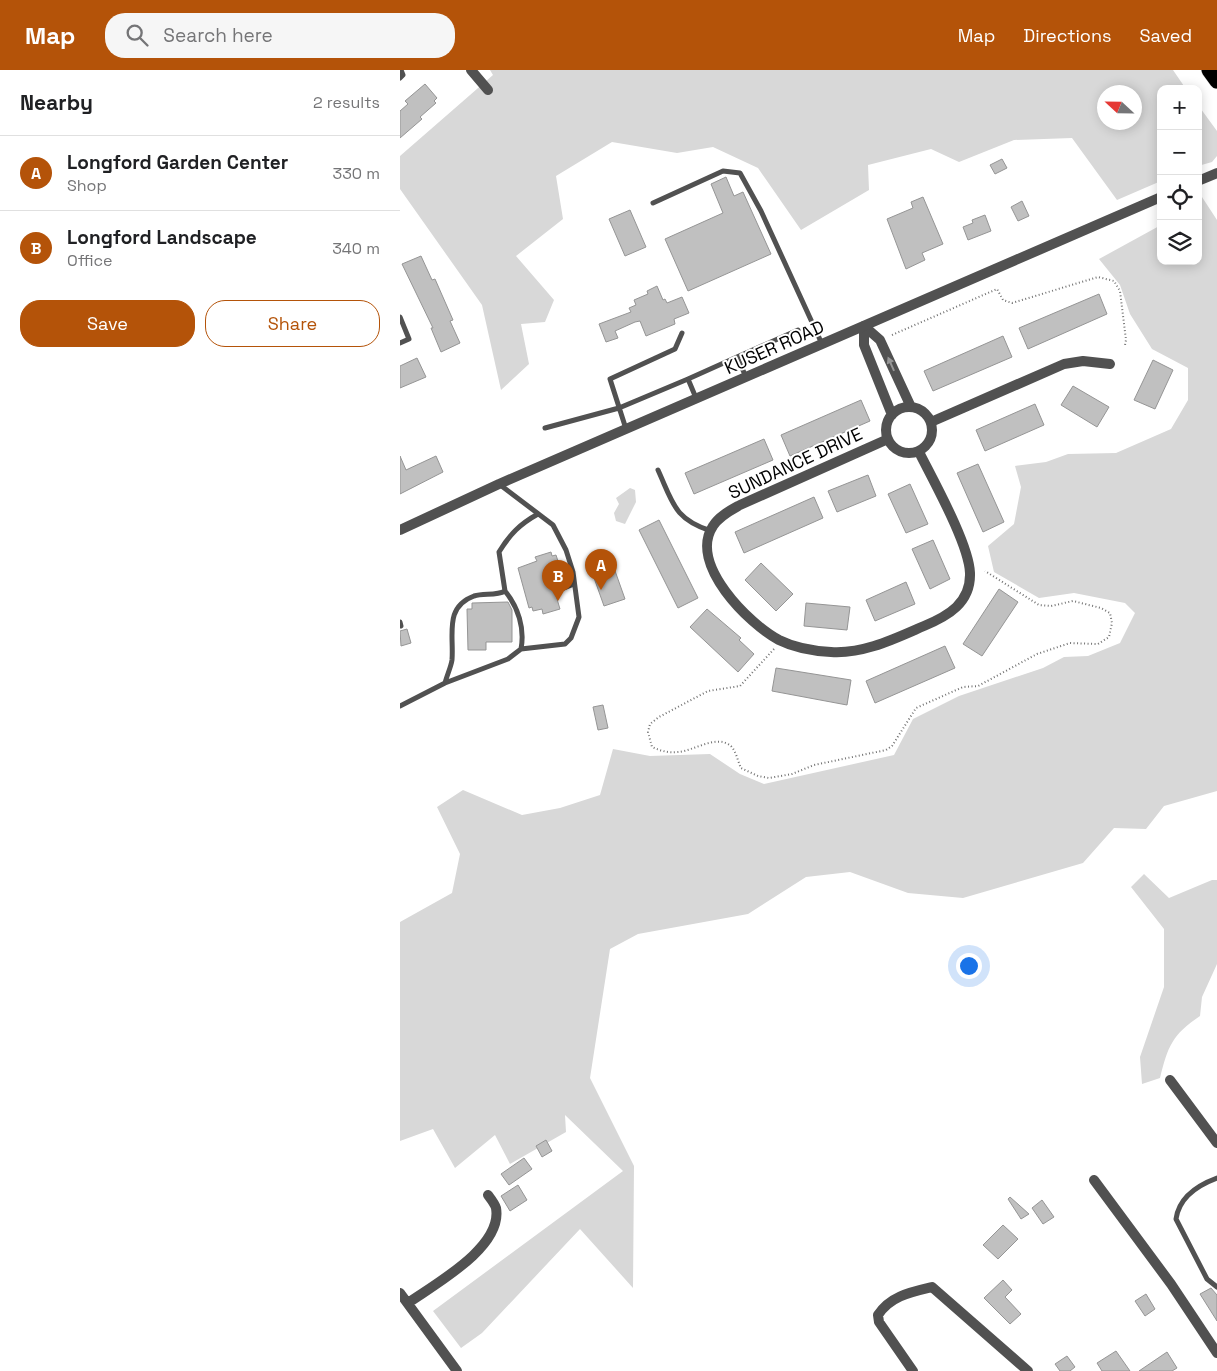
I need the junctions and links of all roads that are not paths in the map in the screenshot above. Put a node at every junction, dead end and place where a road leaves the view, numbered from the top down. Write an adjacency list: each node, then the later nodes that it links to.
1 (401, 70): 4 (lane)
2 (471, 70): 6 (street)
3 (1209, 70): 5 (highway)
4 (400, 78)
5 (1217, 81)
6 (488, 90)
7 (1215, 174): 8 (street)
8 (1202, 179)
9 (1157, 199): 12 (street, KUSER ROAD)
10 (653, 203): 16 (lane)
11 (400, 317): 15 (lane)
12 (864, 326): 16 (street, KUSER ROAD); 22 (street, one-way to 12); 24 (street)
13 (798, 330): 17 (lane)
14 (682, 333): 23 (lane)
15 (400, 343)
16 (822, 344): 19 (street, KUSER ROAD)
17 (737, 357): 19 (lane); 20 (lane)
18 (1110, 364): 25 (street)
19 (747, 377): 21 (street, KUSER ROAD)
20 (688, 379): 21 (lane); 23 (lane)
21 (696, 399): 27 (street, KUSER ROAD)
22 (911, 407): 24 (street); 25 (street)
23 (619, 408): 26 (lane); 27 (lane)
24 (892, 415): 28 (street, SUNDANCE DRIVE)
25 (932, 422): 29 (street)
26 (545, 428)
27 (626, 429): 31 (street, KUSER ROAD)
28 (888, 439): 29 (street, SUNDANCE DRIVE); 34 (street, SUNDANCE DRIVE)
29 (919, 452): 34 (street)
30 (658, 470): 34 (lane)
31 (499, 484): 32 (lane); 33 (street, KUSER ROAD)
32 (538, 514): 36 (lane); 37 (lane)
33 (400, 530)
34 (711, 531)
35 (563, 584): 36 (lane)
36 (574, 584): 38 (lane)
37 (505, 591): 38 (lane); 39 (lane)
38 (521, 648): 39 (lane)
39 (445, 682): 40 (lane)
40 (400, 706)
41 (1170, 1080): 42 (street)
42 (1217, 1143)
43 (1217, 1178): 46 (lane)
44 (1094, 1180): 49 (street)
45 (488, 1195): 48 (street)
46 (1217, 1287)
47 (400, 1293): 48 (street)
48 (408, 1303): 50 (street)
49 (1217, 1353)
50 (457, 1371)
51 (912, 1371): 52 (street)
52 (1028, 1371)

